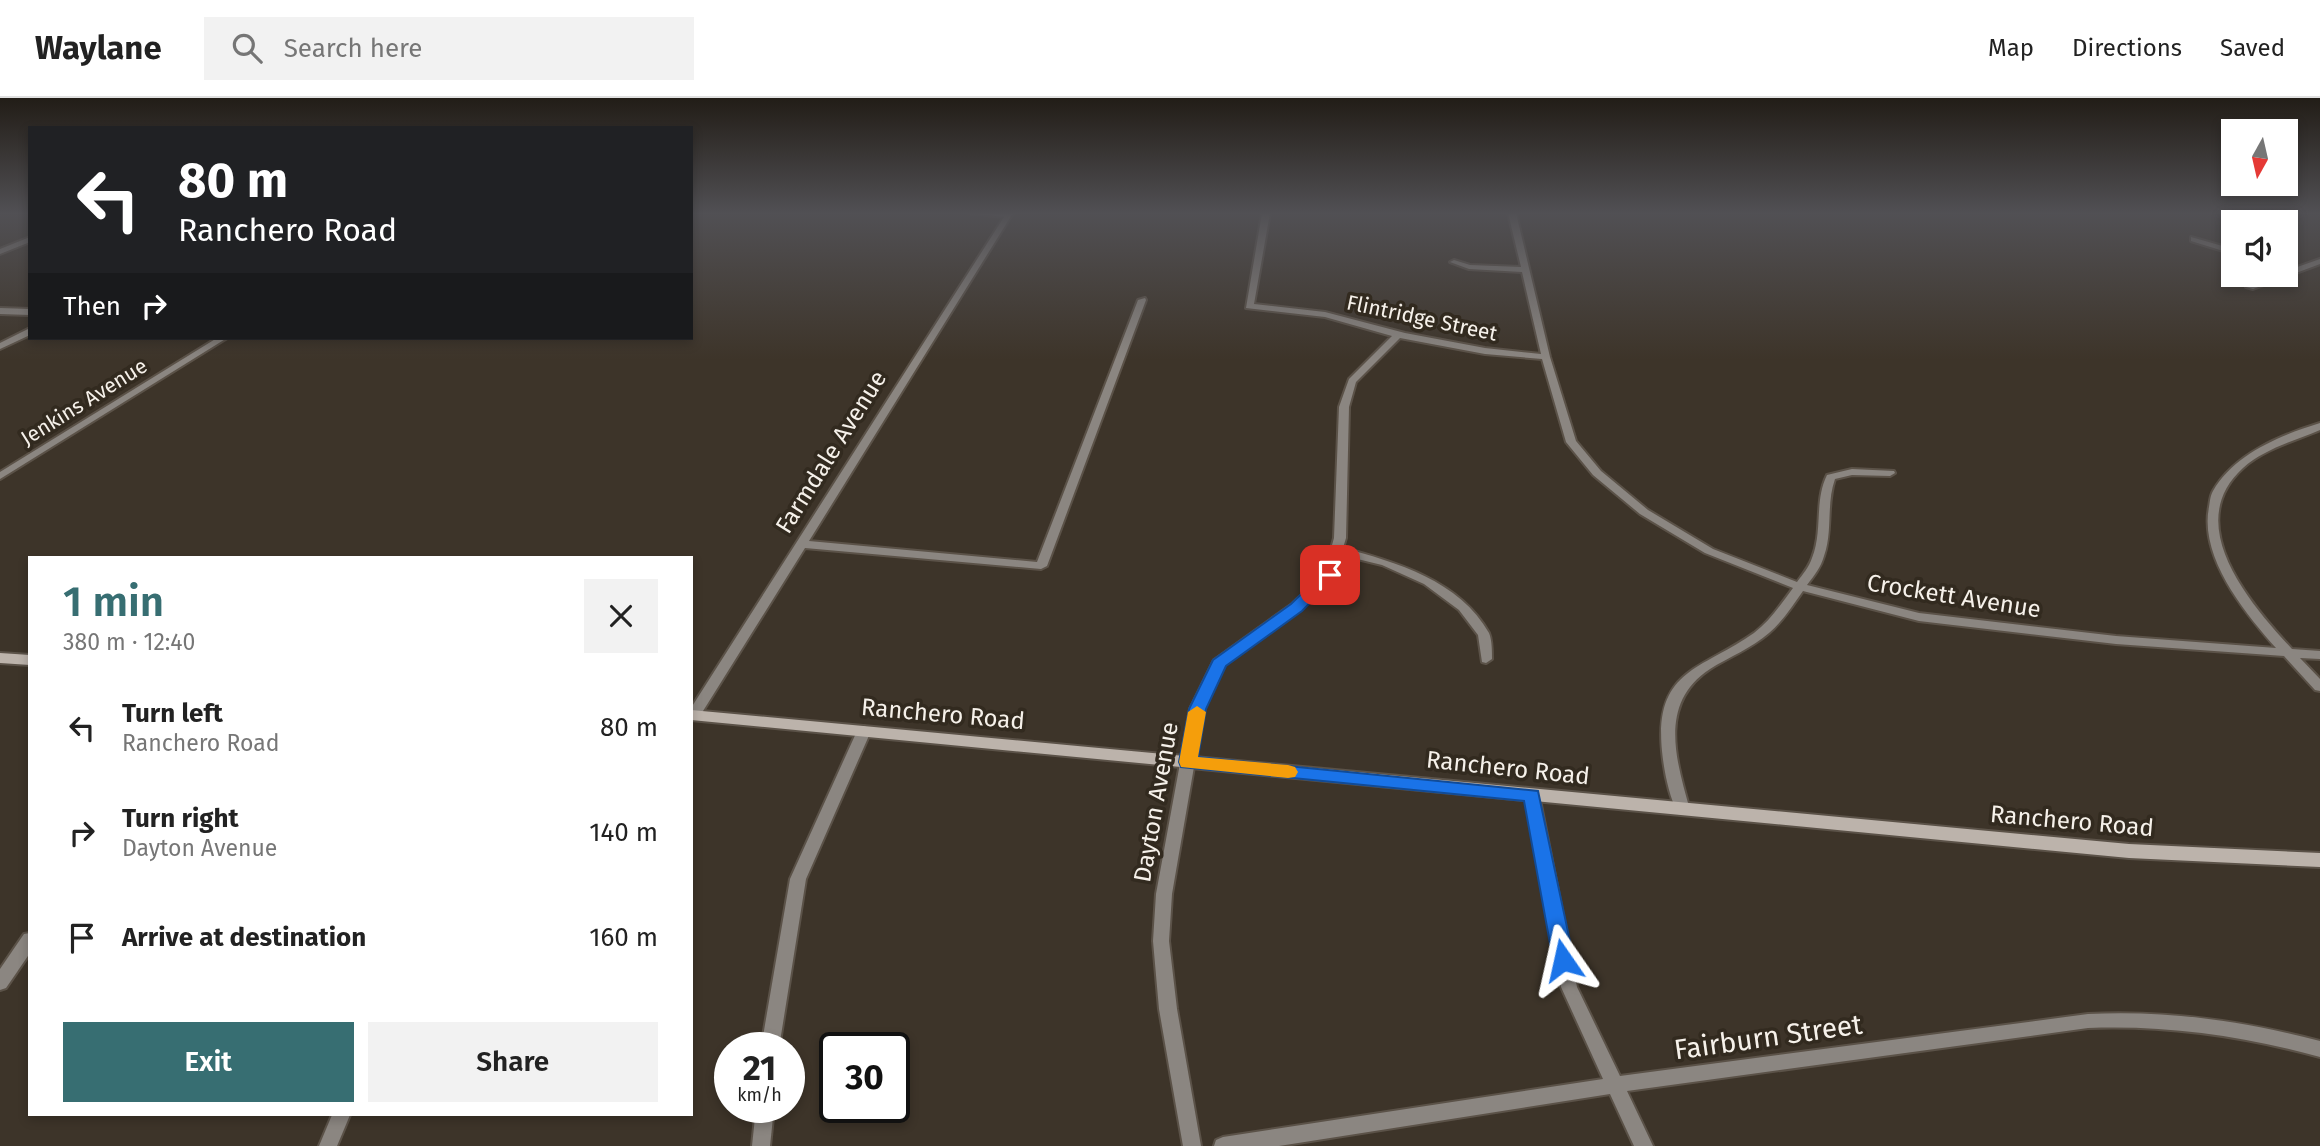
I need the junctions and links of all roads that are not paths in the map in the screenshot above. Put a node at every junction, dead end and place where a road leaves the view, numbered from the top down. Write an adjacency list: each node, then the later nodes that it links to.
1 (979, 262): 20 (street, Farmdale Avenue)
2 (1258, 262): 9 (street)
3 (1454, 262): 7 (street)
4 (1523, 262): 7 (street, Crockett Avenue)
5 (2317, 262): 6 (street)
6 (2298, 268)
7 (1525, 270): 16 (street, Crockett Avenue)
8 (1142, 300): 20 (street)
9 (1250, 306): 13 (street, Flintridge Street)
10 (0, 311): 11 (street)
11 (28, 312)
12 (28, 332): 15 (street)
13 (1399, 334): 16 (street, Flintridge Street); 21 (street, Dayton Avenue)
14 (220, 340): 19 (street, Jenkins Avenue)
15 (0, 346)
16 (1546, 357): 22 (street, Crockett Avenue)
17 (2320, 426): 23 (street)
18 (1890, 473): 22 (street)
19 (0, 476)
20 (802, 544): 29 (street, Farmdale Avenue)
21 (1337, 550): 26 (street); 32 (street, Dayton Avenue)
22 (1798, 586): 23 (street, Crockett Avenue); 34 (street)
23 (2289, 653): 24 (street, Crockett Avenue); 28 (street)
24 (2320, 656)
25 (0, 657): 27 (main road)
26 (1486, 659)
27 (28, 660)
28 (2320, 687)
29 (693, 713)
30 (693, 715): 31 (main road, Ranchero Road)
31 (864, 731): 32 (main road, Ranchero Road); 38 (street)
32 (1188, 762): 33 (main road, Ranchero Road); 45 (street, Dayton Avenue)
33 (1532, 795): 34 (main road, Ranchero Road); 40 (street)
34 (1683, 810): 35 (main road, Ranchero Road)
35 (2320, 860)
36 (28, 942): 37 (street)
37 (0, 983)
38 (774, 1032)
39 (2320, 1049): 40 (street, Fairburn Street)
40 (1615, 1085): 46 (street, Fairburn Street); 47 (street)
41 (341, 1116): 43 (street)
42 (763, 1123): 44 (street)
43 (328, 1146)
44 (761, 1146)
45 (1192, 1146)
46 (1223, 1146)
47 (1644, 1146)

